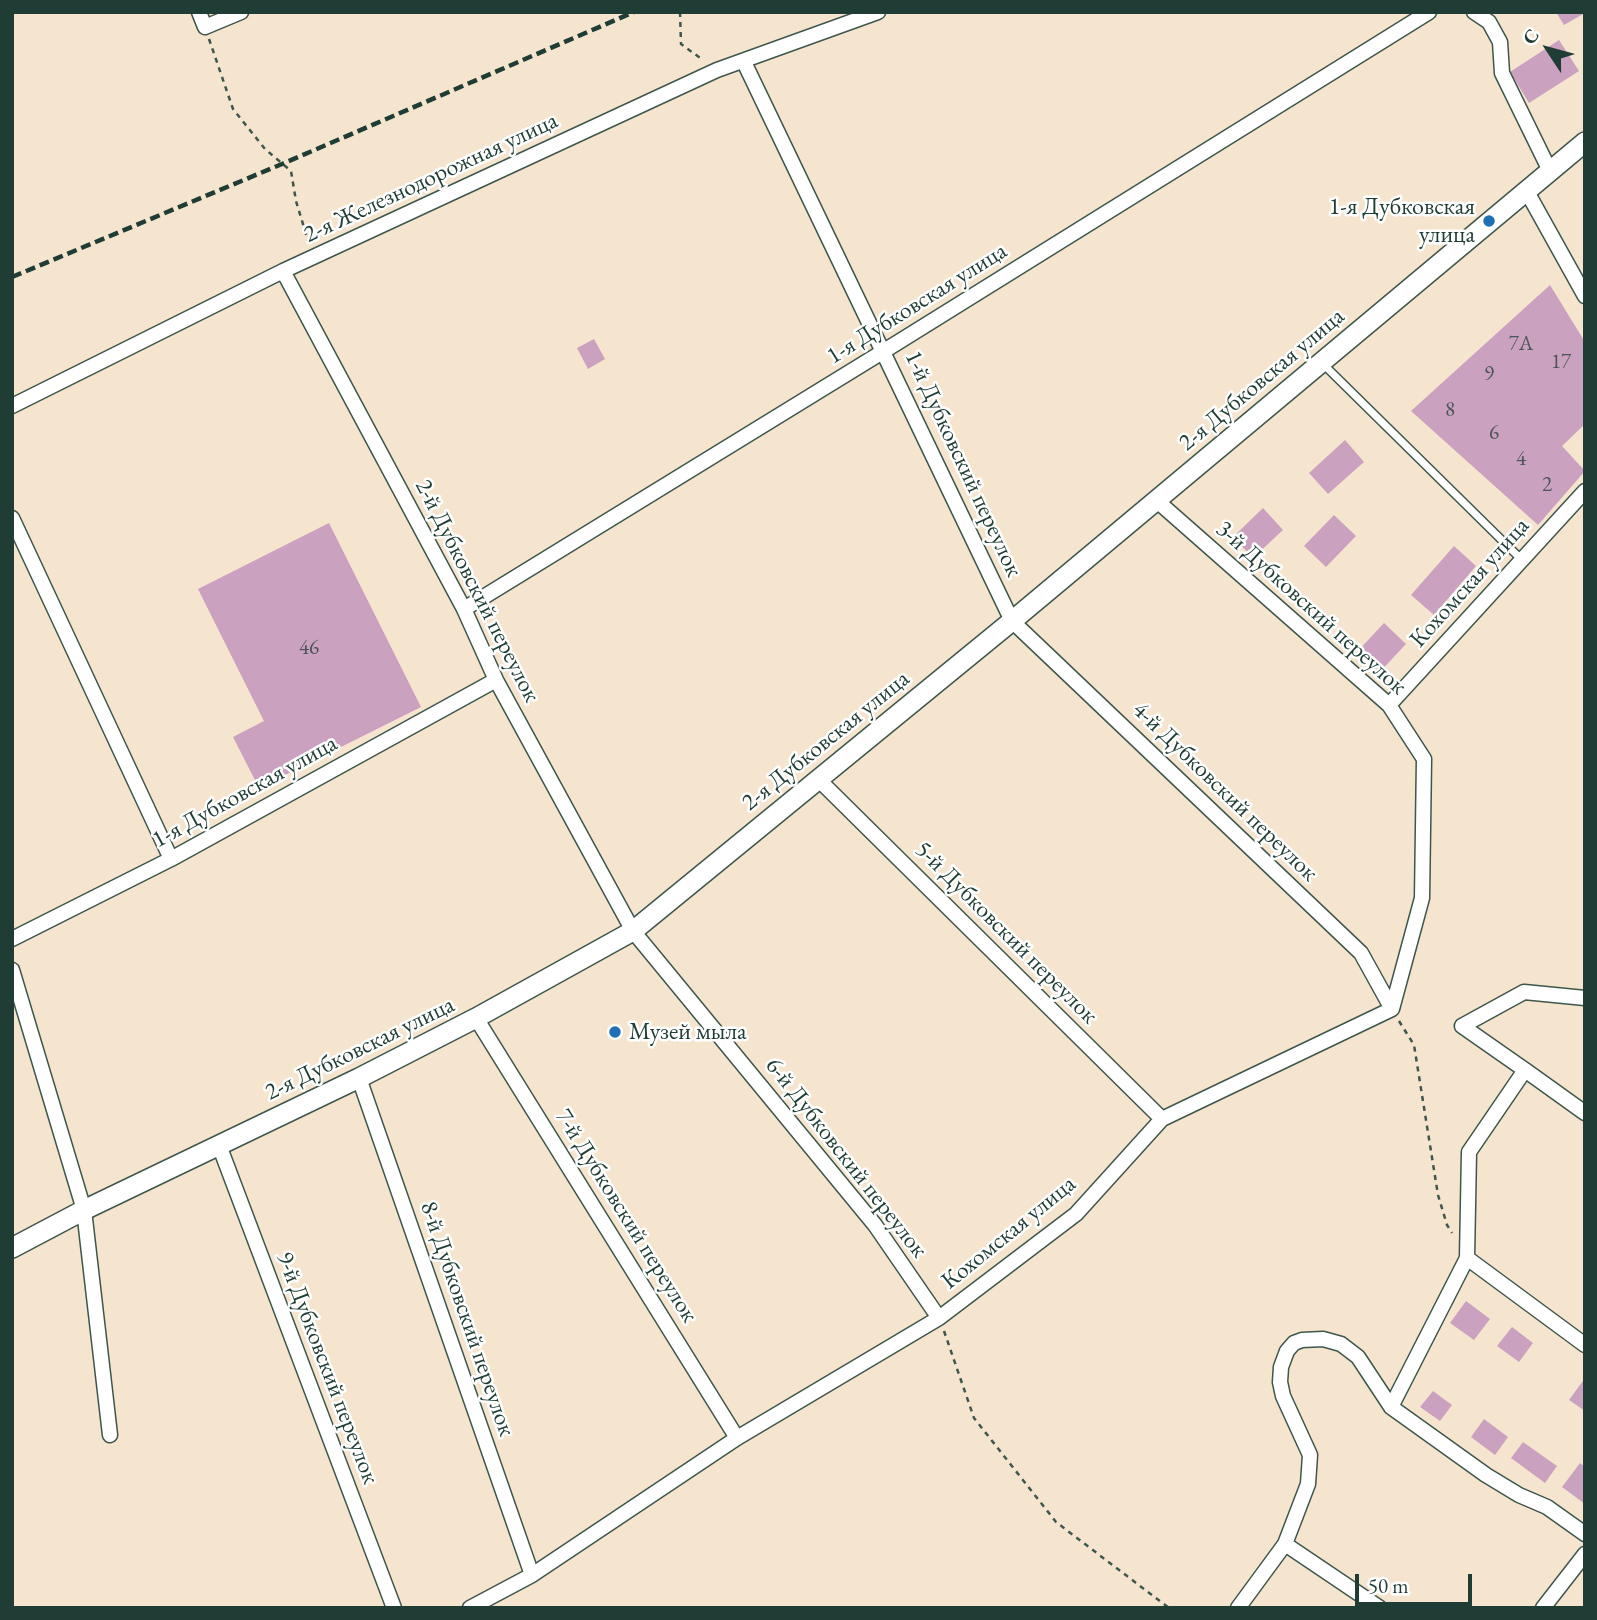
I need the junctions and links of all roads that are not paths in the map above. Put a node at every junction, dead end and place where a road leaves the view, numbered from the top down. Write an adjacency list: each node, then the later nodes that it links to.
1 (199, 12): 2 (street)
2 (241, 12)
3 (878, 12): 6 (street, 2-я Железнодорожная улица)
4 (1429, 12): 12 (street, 1-я Дубковская улица)
5 (1474, 12): 8 (street)
6 (744, 62): 10 (street, 2-я Железнодорожная улица); 12 (street, 1-й Дубковский переулок)
7 (1585, 142): 8 (main road, 2-я Дубковская улица)
8 (1549, 169): 9 (main road, 2-я Дубковская улица)
9 (1526, 190): 11 (street); 13 (main road, 2-я Дубковская улица)
10 (283, 271): 14 (street, 2-я Железнодорожная улица); 19 (street, 2-й Дубковский переулок)
11 (1585, 296)
12 (884, 351): 19 (street, 1-я Дубковская улица); 20 (street, 1-й Дубковский переулок)
13 (1321, 363): 16 (main road, 2-я Дубковская улица); 18 (lane)
14 (12, 405)
15 (1585, 491): 18 (street, Кохомская улица)
16 (1156, 500): 20 (main road, 2-я Дубковская улица); 22 (street, 3-й Дубковский переулок)
17 (12, 518): 24 (street)
18 (1522, 560): 22 (street, Кохомская улица)
19 (464, 609): 21 (street, 2-й Дубковский переулок)
20 (1012, 621): 23 (main road, 2-я Дубковская улица); 29 (street, 4-й Дубковский переулок)
21 (496, 680): 24 (street, 1-я Дубковская улица); 25 (street, 2-й Дубковский переулок)
22 (1389, 705): 29 (street, 3-й Дубковский переулок)
23 (818, 779): 25 (main road, 2-я Дубковская улица); 34 (street, 5-й Дубковский переулок)
24 (171, 859): 26 (street, 1-я Дубковская улица)
25 (633, 931): 30 (main road, 2-я Дубковская улица); 39 (street, 6-й Дубковский переулок)
26 (12, 939)
27 (12, 970): 36 (street)
28 (1585, 998): 31 (street)
29 (1392, 1009): 34 (street, Кохомская улица)
30 (476, 1018): 32 (main road, 2-я Дубковская улица); 43 (street, 7-й Дубковский переулок)
31 (1525, 1070): 33 (street); 38 (street)
32 (359, 1077): 35 (main road, 2-я Дубковская улица); 47 (street, 8-й Дубковский переулок)
33 (1585, 1113)
34 (1163, 1119): 39 (street, Кохомская улица)
35 (219, 1145): 36 (main road, 2-я Дубковская улица); 48 (street, 9-й Дубковский переулок)
36 (85, 1210): 37 (main road, 2-я Дубковская улица); 42 (street)
37 (12, 1248)
38 (1467, 1258): 40 (street); 41 (street)
39 (939, 1318): 43 (street, Кохомская улица)
40 (1585, 1345)
41 (1391, 1407): 44 (street); 45 (street)
42 (110, 1435)
43 (737, 1438): 47 (street, Кохомская улица)
44 (1585, 1534)
45 (1285, 1544): 50 (street); 51 (street)
46 (1585, 1554): 52 (street)
47 (532, 1575): 49 (street, Кохомская улица)
48 (394, 1608)
49 (470, 1608)
50 (1238, 1608)
51 (1380, 1608)
52 (1543, 1608)

